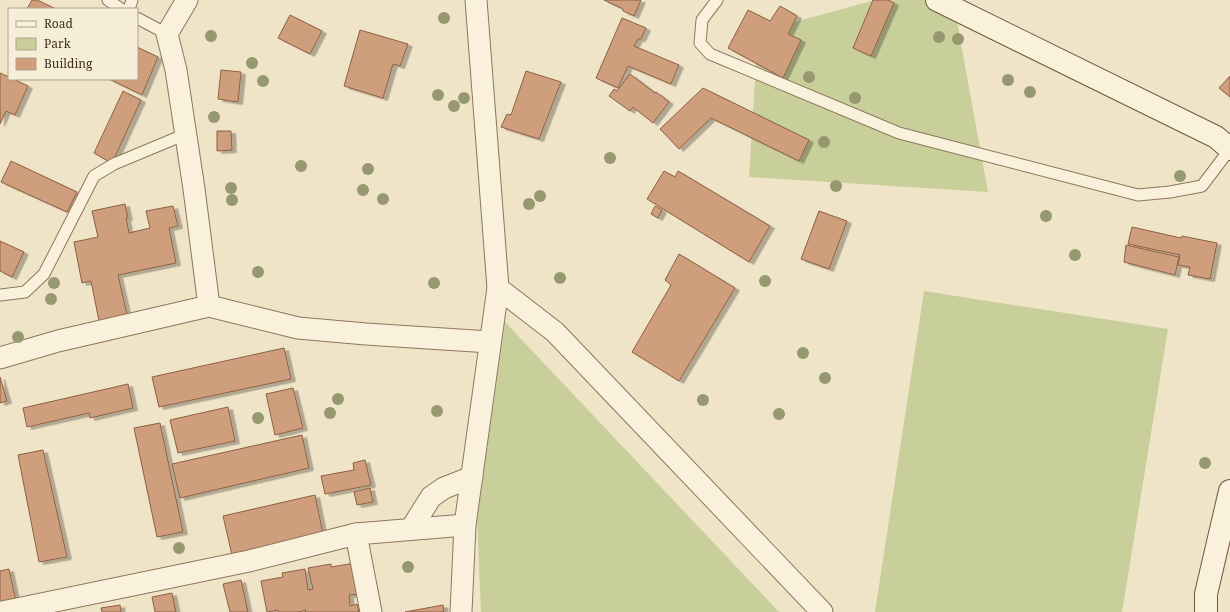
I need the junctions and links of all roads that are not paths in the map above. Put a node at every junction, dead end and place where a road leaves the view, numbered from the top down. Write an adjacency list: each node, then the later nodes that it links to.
1 (108, 0): 6 (lane)
2 (187, 0): 8 (street)
3 (476, 0): 11 (street)
4 (717, 0): 10 (lane)
5 (937, 0): 10 (main road)
6 (120, 8)
7 (138, 19): 8 (lane)
8 (167, 34): 9 (street)
9 (186, 134): 12 (lane); 13 (street)
10 (1230, 149)
11 (498, 288): 14 (street); 24 (street)
12 (0, 295)
13 (209, 306): 14 (street); 15 (street)
14 (490, 342): 16 (street)
15 (0, 358)
16 (472, 477): 18 (street); 19 (street)
17 (1230, 490): 25 (main road)
18 (465, 525): 19 (street); 23 (street)
19 (411, 529): 20 (street)
20 (356, 534): 21 (street); 22 (street)
21 (2, 612)
22 (371, 612)
23 (461, 612)
24 (822, 612)
25 (1206, 612)

